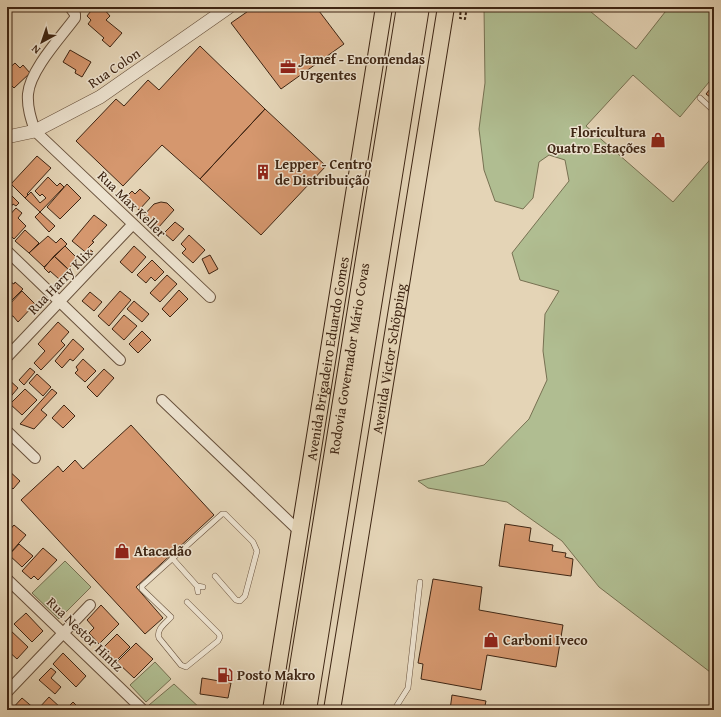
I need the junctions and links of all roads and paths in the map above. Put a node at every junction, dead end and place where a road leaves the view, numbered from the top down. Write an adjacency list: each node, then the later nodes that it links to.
1 (70, 7): 11 (street)
2 (229, 7): 11 (street, Rua Colon)
3 (384, 7): 22 (main road, Avenida Brigadeiro Eduardo Gomes)
4 (406, 7): 36 (highway, Rodovia Governador Mário Covas)
5 (420, 7): 37 (highway, Rodovia Governador Mário Covas)
6 (446, 7): 38 (main road, Avenida Victor Schöpping)
7 (461, 7): 8 (path)
8 (467, 7)
9 (700, 98): 10 (lane)
10 (714, 111)
11 (34, 131): 12 (street, Rua Colon); 13 (street, Rua Max Keller)
12 (7, 137)
13 (133, 224): 15 (street, Rua Max Keller); 16 (street, Rua Harry Klix)
14 (7, 251): 16 (street)
15 (210, 297)
16 (59, 302): 17 (street, Rua Harry Klix); 18 (street)
17 (7, 357)
18 (120, 360)
19 (162, 400): 22 (street)
20 (7, 431): 21 (street)
21 (35, 458)
22 (300, 532): 35 (main road, Avenida Brigadeiro Eduardo Gomes)
23 (172, 558): 24 (lane); 27 (lane); 30 (lane)
24 (215, 576)
25 (7, 579): 32 (street, Rua Nestor Hintz)
26 (420, 582): 39 (lane)
27 (197, 586): 28 (lane); 29 (lane)
28 (203, 587)
29 (198, 592)
30 (187, 602)
31 (90, 605): 32 (street)
32 (63, 633): 33 (street); 34 (street, Rua Nestor Hintz)
33 (7, 692)
34 (143, 710)
35 (271, 710)
36 (292, 710)
37 (307, 710)
38 (332, 710)
39 (394, 710)

